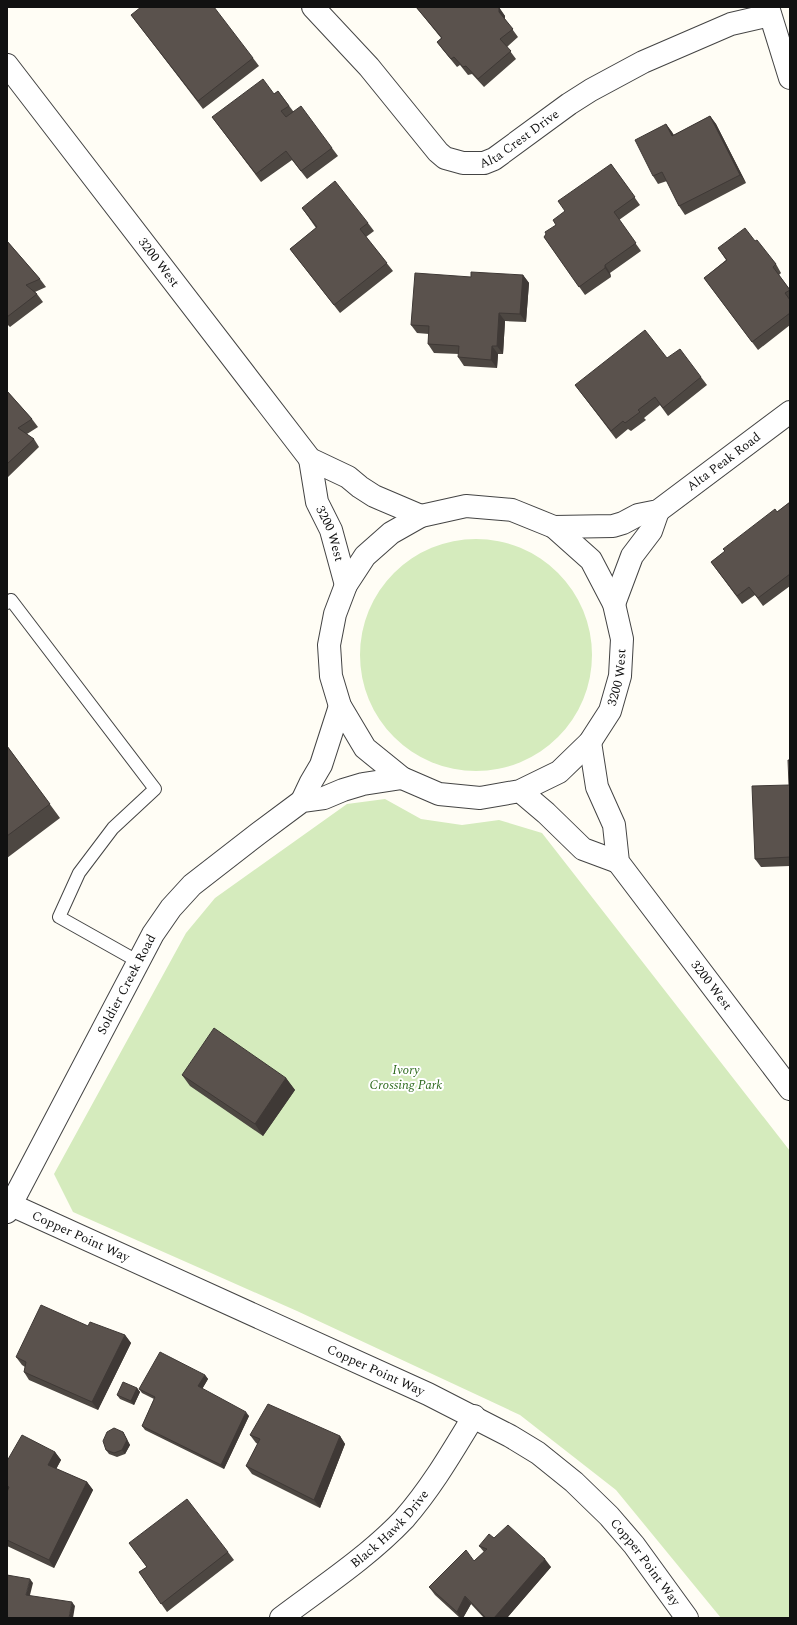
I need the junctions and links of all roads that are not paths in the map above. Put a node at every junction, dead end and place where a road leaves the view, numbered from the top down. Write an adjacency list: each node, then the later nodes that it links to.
1 (313, 7): 2 (street, Alta Crest Drive)
2 (769, 11): 4 (street)
3 (7, 65): 6 (street, 3200 West)
4 (790, 78)
5 (790, 412): 7 (street, Alta Peak Road)
6 (310, 459): 8 (street, 3200 West); 10 (street, 3200 West)
7 (658, 511): 9 (street, Alta Peak Road); 12 (street)
8 (421, 516): 9 (street, 3200 West); 10 (street, 3200 West)
9 (554, 528): 12 (street, 3200 West)
10 (346, 585): 13 (street, 3200 West)
11 (7, 603): 19 (lane)
12 (614, 604): 14 (street, 3200 West)
13 (340, 706): 15 (street, 3200 West); 17 (street)
14 (590, 742): 16 (street, 3200 West); 18 (street)
15 (402, 778): 16 (street, 3200 West); 17 (street, Soldier Creek Road)
16 (520, 791): 18 (street)
17 (302, 802): 19 (street, Soldier Creek Road)
18 (618, 862): 20 (street, 3200 West)
19 (139, 962): 21 (street, Soldier Creek Road)
20 (790, 1089)
21 (8, 1206): 22 (street, Copper Point Way)
22 (474, 1416): 23 (street, Black Hawk Drive); 24 (street, Copper Point Way)
23 (280, 1618)
24 (687, 1618)

